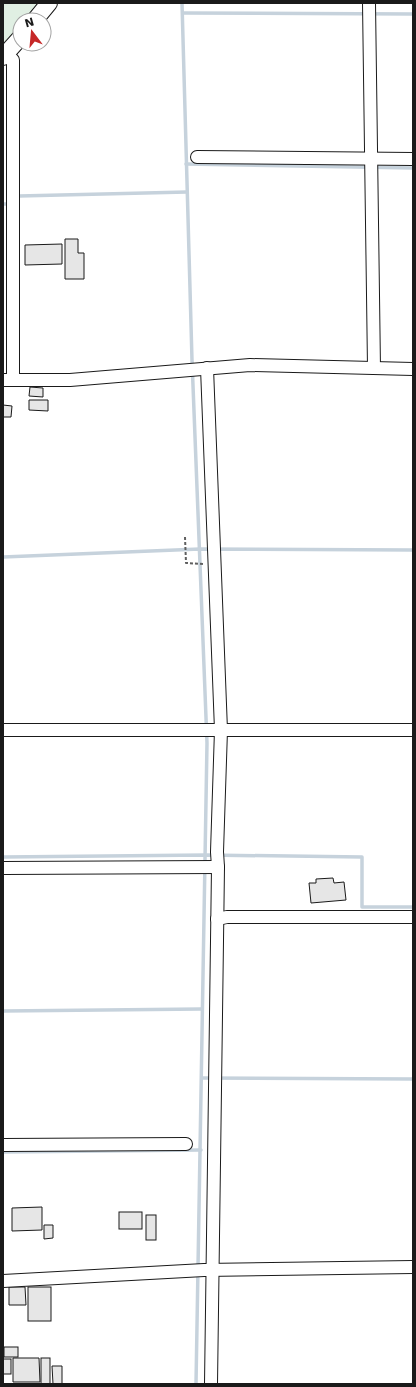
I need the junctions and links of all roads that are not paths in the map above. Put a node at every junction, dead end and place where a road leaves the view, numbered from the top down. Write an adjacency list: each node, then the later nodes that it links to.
1 (49, 3): 3 (main road)
2 (369, 10): 8 (street)
3 (42, 12)
4 (12, 48): 5 (main road)
5 (5, 56): 9 (street)
6 (197, 157): 8 (street)
7 (413, 159): 8 (street)
8 (372, 164): 10 (street)
9 (10, 199): 13 (street)
10 (374, 368): 11 (street); 12 (street)
11 (198, 369): 13 (street); 15 (street)
12 (413, 369)
13 (8, 380)
14 (3, 730): 15 (street)
15 (211, 730): 16 (street); 17 (street)
16 (413, 730)
17 (212, 862): 18 (street); 20 (street)
18 (3, 868)
19 (413, 917): 20 (street)
20 (217, 919): 24 (street)
21 (186, 1144): 22 (street)
22 (3, 1145)
23 (413, 1267): 24 (street)
24 (204, 1270): 25 (street); 26 (street)
25 (3, 1281)
26 (211, 1384)

